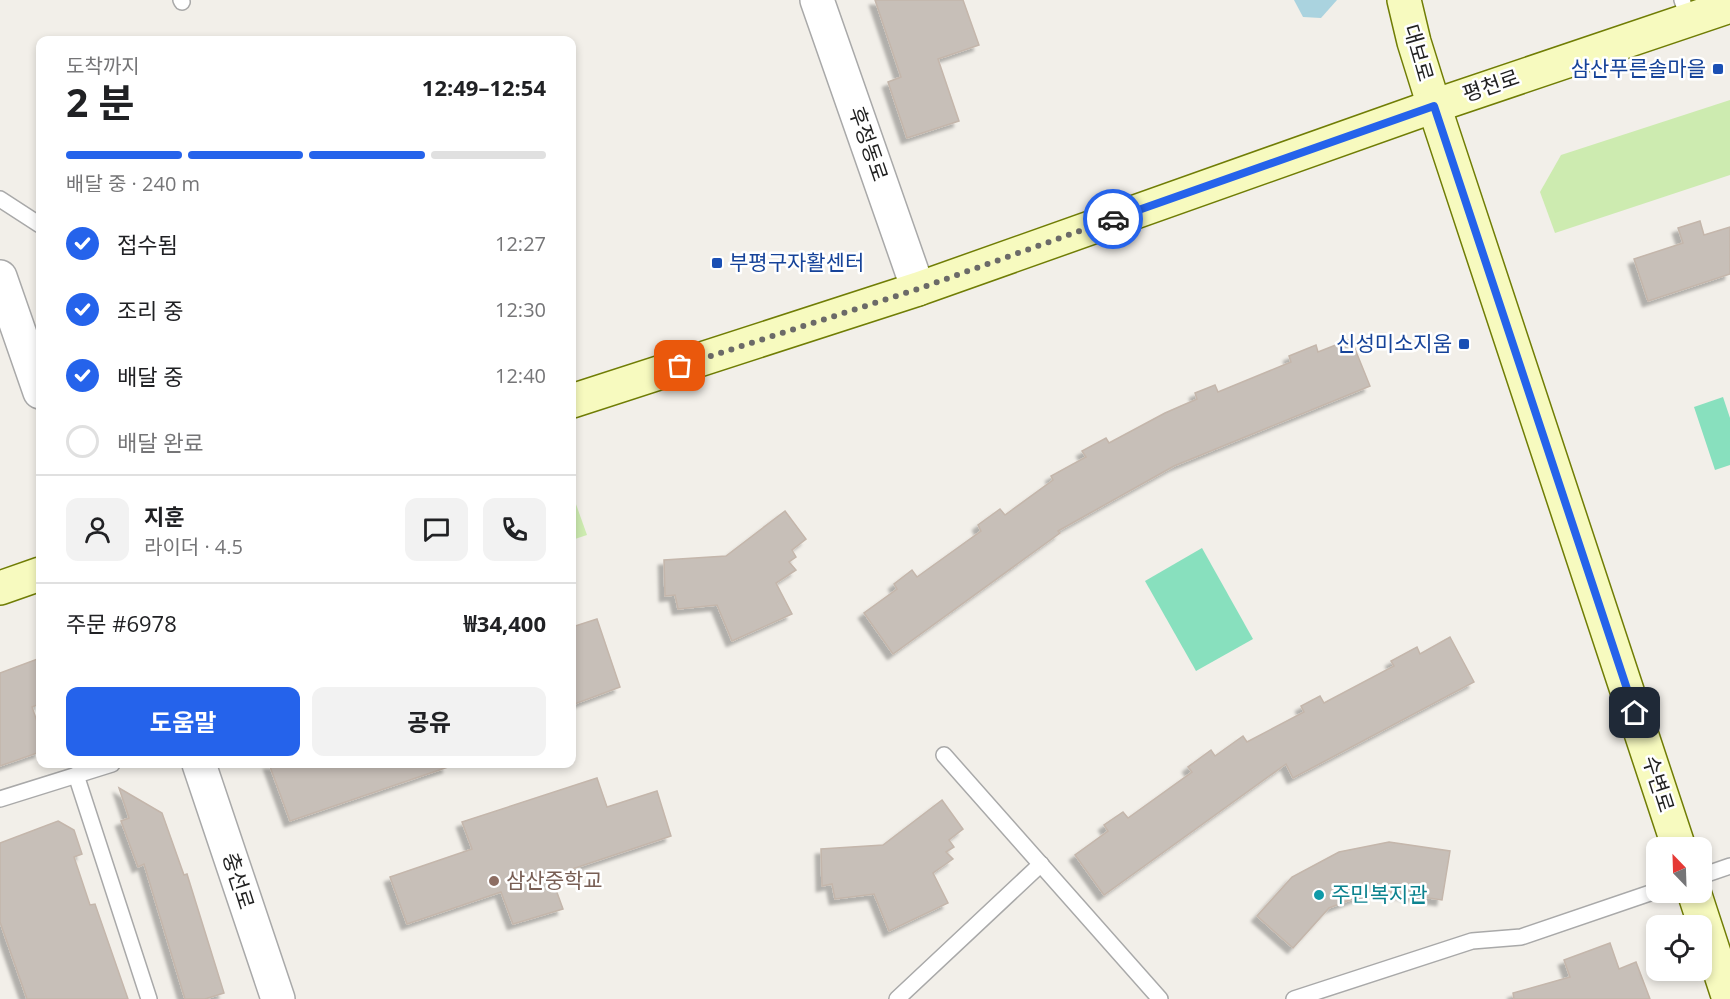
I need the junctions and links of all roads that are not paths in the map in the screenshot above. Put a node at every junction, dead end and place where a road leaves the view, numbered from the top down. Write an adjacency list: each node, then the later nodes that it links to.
1 (817, 0): 9 (street, 후정동로)
2 (1404, 0): 5 (main road, 대보로)
3 (1730, 6): 4 (main road, 평천로)
4 (1685, 10): 5 (main road, 평천로)
5 (1434, 106): 9 (main road, 평천로); 19 (main road, 수변로)
6 (0, 199): 7 (lane)
7 (36, 222)
8 (0, 277): 10 (street)
9 (918, 289): 11 (main road, 평천로)
10 (36, 380)
11 (576, 400)
12 (36, 575): 13 (main road)
13 (0, 588)
14 (944, 755): 20 (lane)
15 (99, 768): 17 (lane)
16 (200, 768): 26 (street, 충선로)
17 (75, 775): 18 (lane); 25 (lane)
18 (0, 798)
19 (1675, 837)
20 (1041, 864): 27 (lane); 28 (lane)
21 (1730, 866): 22 (lane)
22 (1712, 872)
23 (1646, 894): 29 (lane)
24 (1698, 903): 30 (main road)
25 (149, 999)
26 (278, 999)
27 (897, 999)
28 (1160, 999)
29 (1294, 999)
30 (1729, 999)

